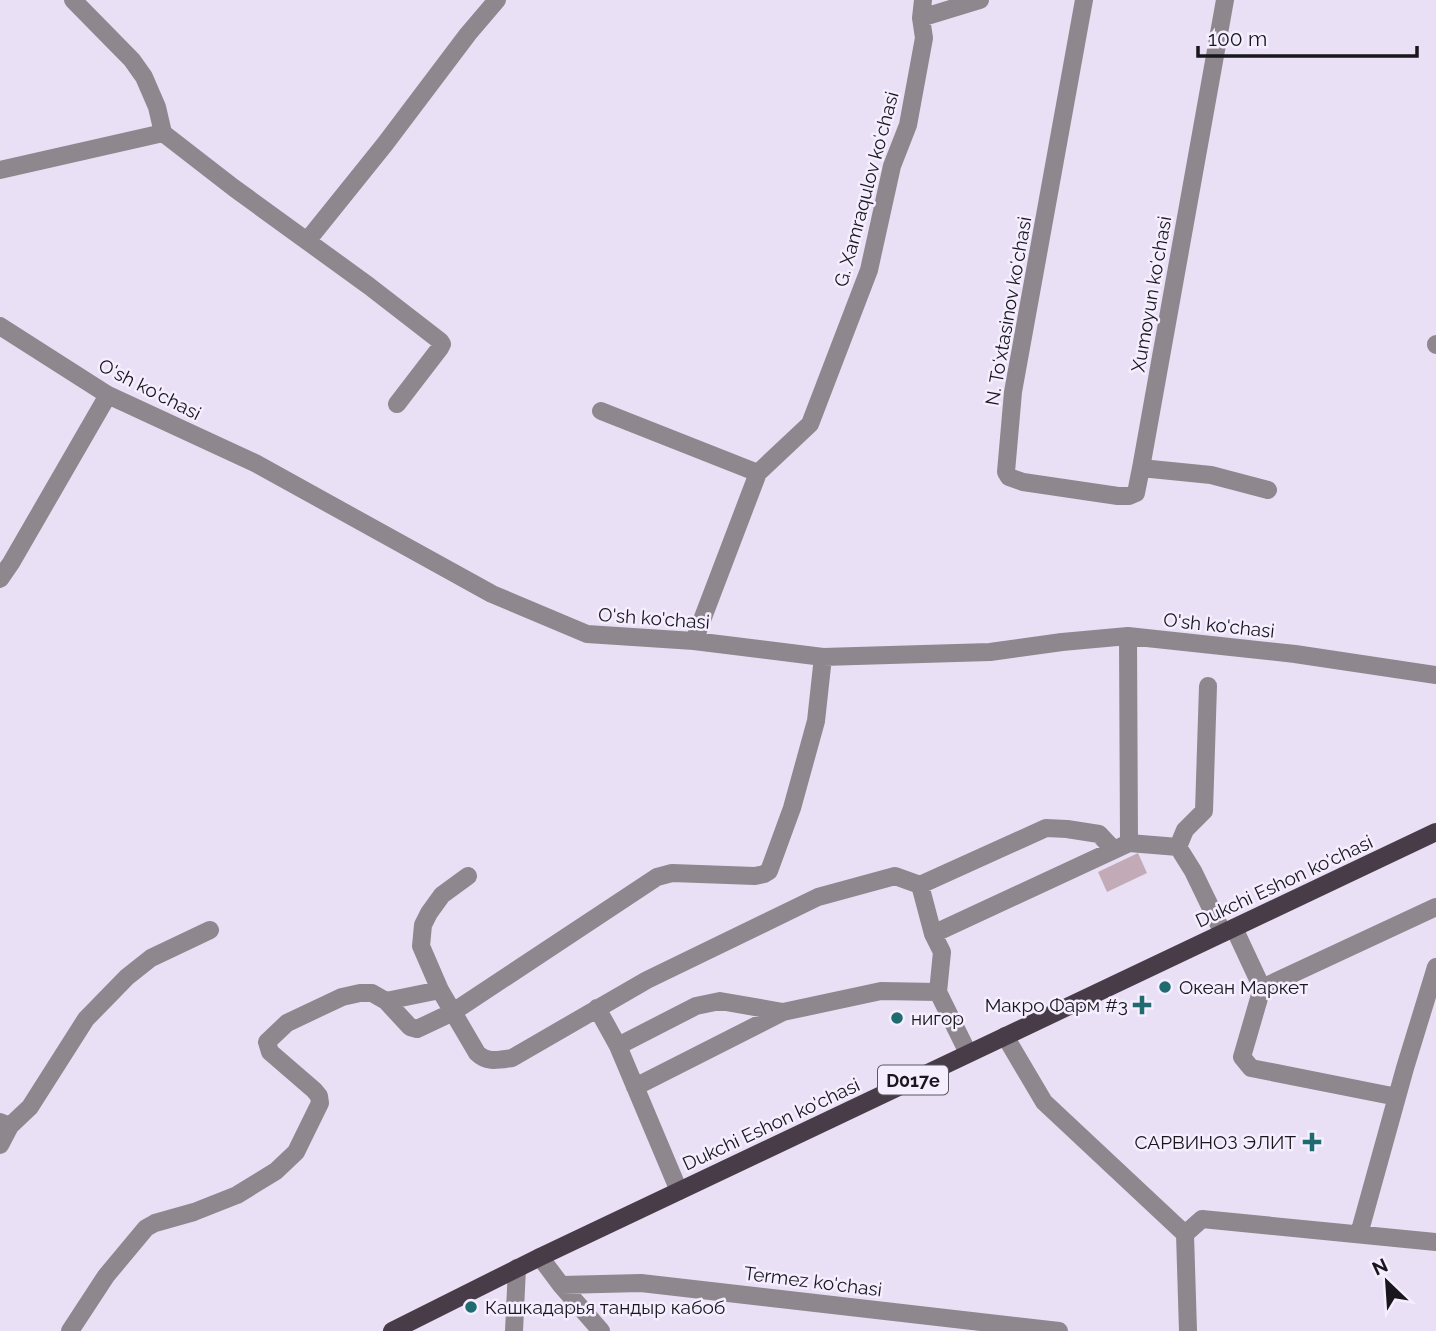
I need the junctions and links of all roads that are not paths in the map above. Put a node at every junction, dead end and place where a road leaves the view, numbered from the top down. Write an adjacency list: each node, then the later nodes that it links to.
1 (73, 0): 7 (street)
2 (497, 0): 9 (street)
3 (980, 0): 6 (street)
4 (1084, 0): 14 (street, N. Toʻxtasinov koʻchasi)
5 (1224, 0): 14 (street, Xumoyun koʻchasi)
6 (922, 9): 15 (street, G. Xamraqulov koʻchasi)
7 (163, 133): 8 (street); 9 (street)
8 (0, 170)
9 (307, 241): 12 (street)
10 (0, 326): 11 (street, O'sh ko'chasi)
11 (108, 394): 17 (street); 19 (street, O'sh ko'chasi)
12 (397, 404)
13 (601, 411): 15 (street)
14 (1141, 468): 16 (street)
15 (758, 473): 19 (street, G. Xamraqulov koʻchasi)
16 (1268, 490)
17 (0, 579)
18 (1128, 636): 20 (street, O'sh ko'chasi); 21 (street, O'sh ko'chasi); 24 (street)
19 (694, 641): 20 (street, O'sh ko'chasi)
20 (823, 657): 38 (street)
21 (1436, 675)
22 (1208, 685): 25 (street)
23 (1436, 832): 30 (main road, Dukchi Eshon ko'chasi / D017e)
24 (1122, 846): 25 (street); 27 (street); 31 (street)
25 (1178, 847): 30 (street)
26 (468, 876): 34 (street)
27 (920, 886): 31 (street); 37 (street)
28 (1436, 907): 33 (street)
29 (210, 930): 45 (street)
30 (1228, 930): 33 (street); 40 (main road, Dukchi Eshon ko'chasi / D017e)
31 (933, 934): 35 (street)
32 (1436, 967): 44 (street)
33 (1262, 988): 44 (street)
34 (440, 990): 36 (street); 38 (street)
35 (938, 992): 39 (street); 42 (street)
36 (386, 1002): 38 (street); 55 (street)
37 (597, 1008): 38 (street); 41 (street)
38 (453, 1012)
39 (783, 1012): 41 (street); 43 (street)
40 (1005, 1036): 42 (main road, Dukchi Eshon ko'chasi / D017e); 48 (street)
41 (618, 1046): 43 (street)
42 (968, 1054): 47 (main road, Dukchi Eshon ko'chasi / D017e)
43 (635, 1087): 47 (street)
44 (1397, 1097): 49 (street)
45 (5, 1124): 46 (street)
46 (0, 1145)
47 (679, 1191): 51 (main road, Dukchi Eshon ko'chasi / D017e)
48 (1185, 1234): 49 (street); 60 (street)
49 (1359, 1234): 50 (street)
50 (1436, 1242)
51 (540, 1257): 52 (main road, Dukchi Eshon ko'chasi / D017e); 53 (street)
52 (517, 1268): 56 (main road, Dukchi Eshon ko'chasi / D017e); 57 (street)
53 (561, 1285): 54 (street, Termez ko'chasi); 58 (street)
54 (903, 1322): 59 (street, Termez ko'chasi)
55 (70, 1331)
56 (392, 1331)
57 (514, 1331)
58 (601, 1331)
59 (1059, 1331)
60 (1188, 1331)

